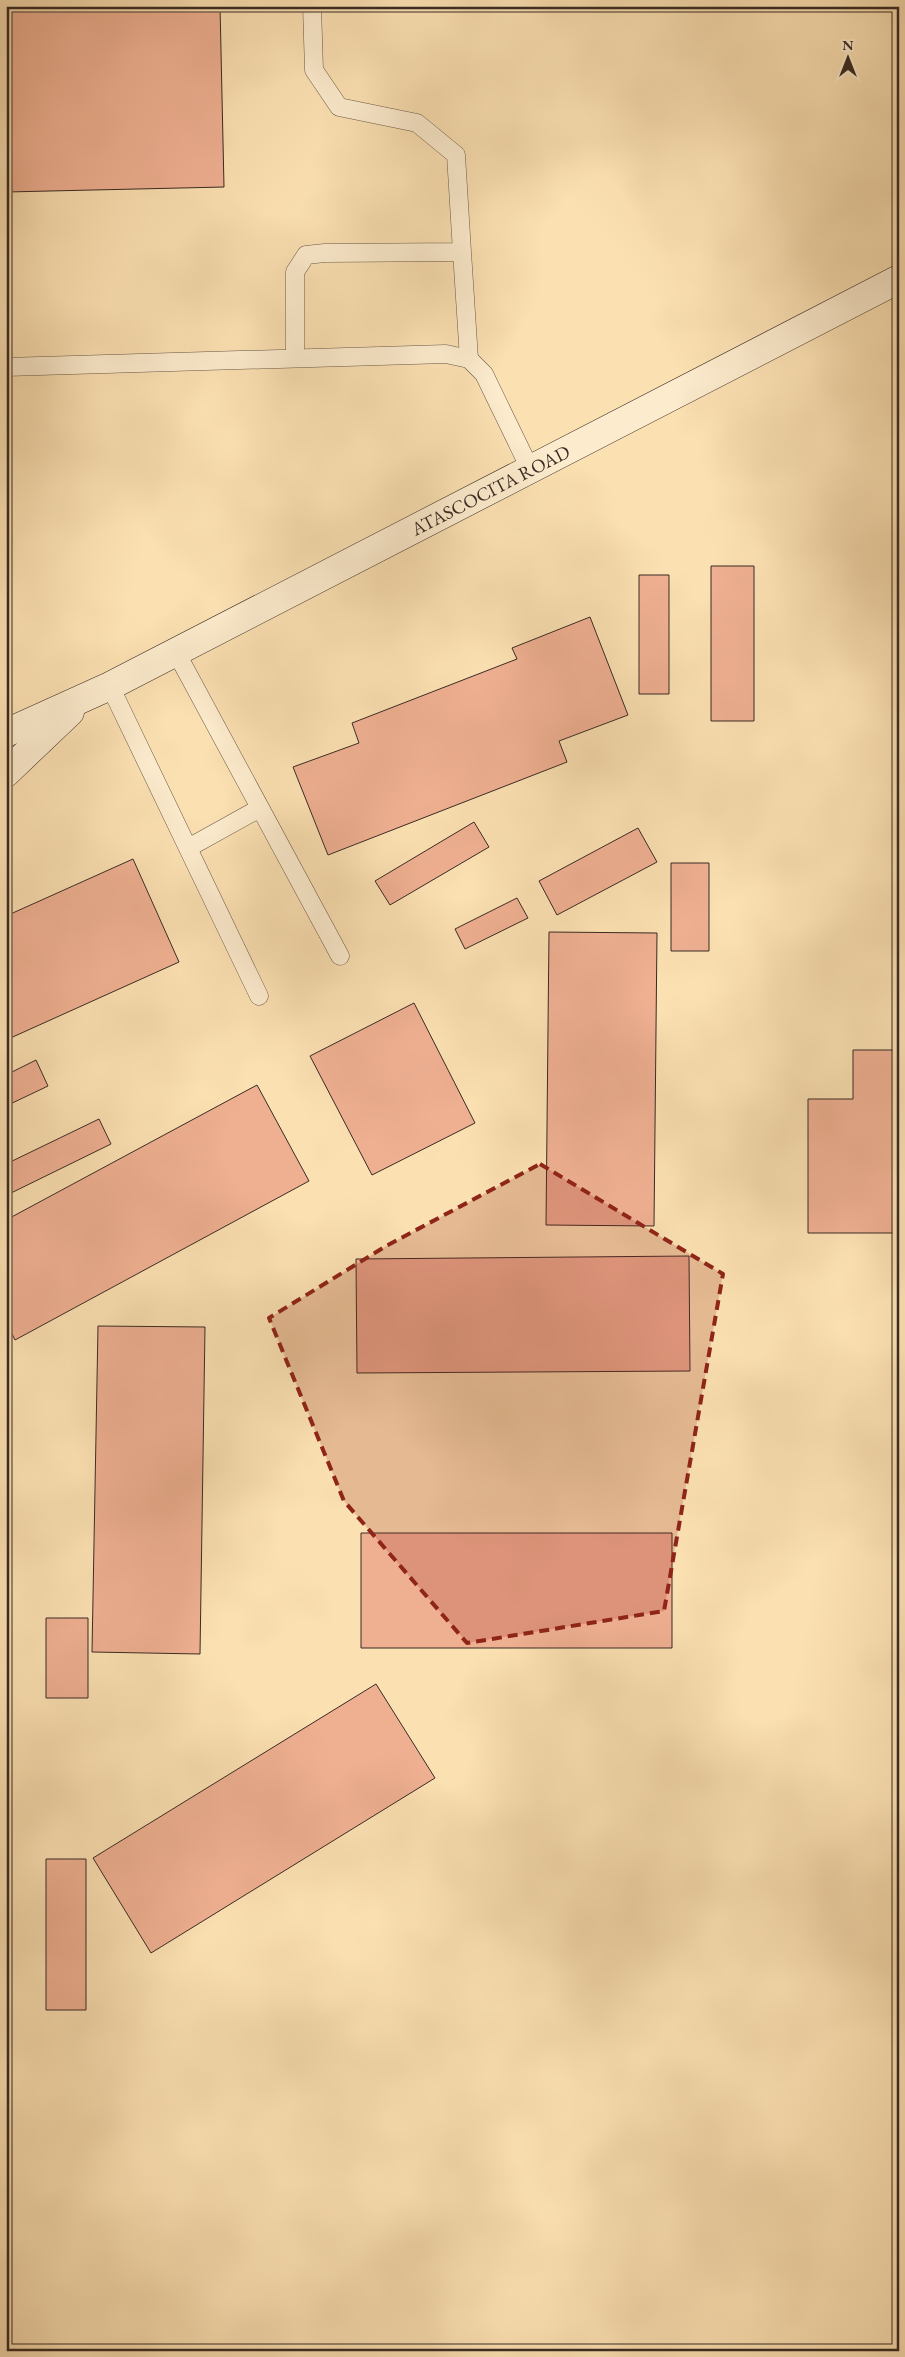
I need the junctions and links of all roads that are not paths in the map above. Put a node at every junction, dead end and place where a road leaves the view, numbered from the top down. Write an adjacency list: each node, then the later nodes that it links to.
1 (312, 6): 2 (lane)
2 (462, 252): 4 (lane); 5 (lane)
3 (899, 279): 7 (main road, ATASCOCITA ROAD)
4 (295, 358): 5 (lane); 6 (lane)
5 (469, 359): 7 (lane)
6 (6, 367)
7 (530, 469): 8 (main road, ATASCOCITA ROAD)
8 (176, 652): 9 (main road, ATASCOCITA ROAD); 13 (lane)
9 (110, 686): 10 (main road, ATASCOCITA ROAD); 14 (lane)
10 (83, 699): 11 (main road, ATASCOCITA ROAD); 12 (main road, ATASCOCITA ROAD)
11 (6, 733)
12 (6, 773)
13 (260, 808): 14 (lane); 15 (lane)
14 (188, 848): 16 (lane)
15 (340, 956)
16 (259, 996)

